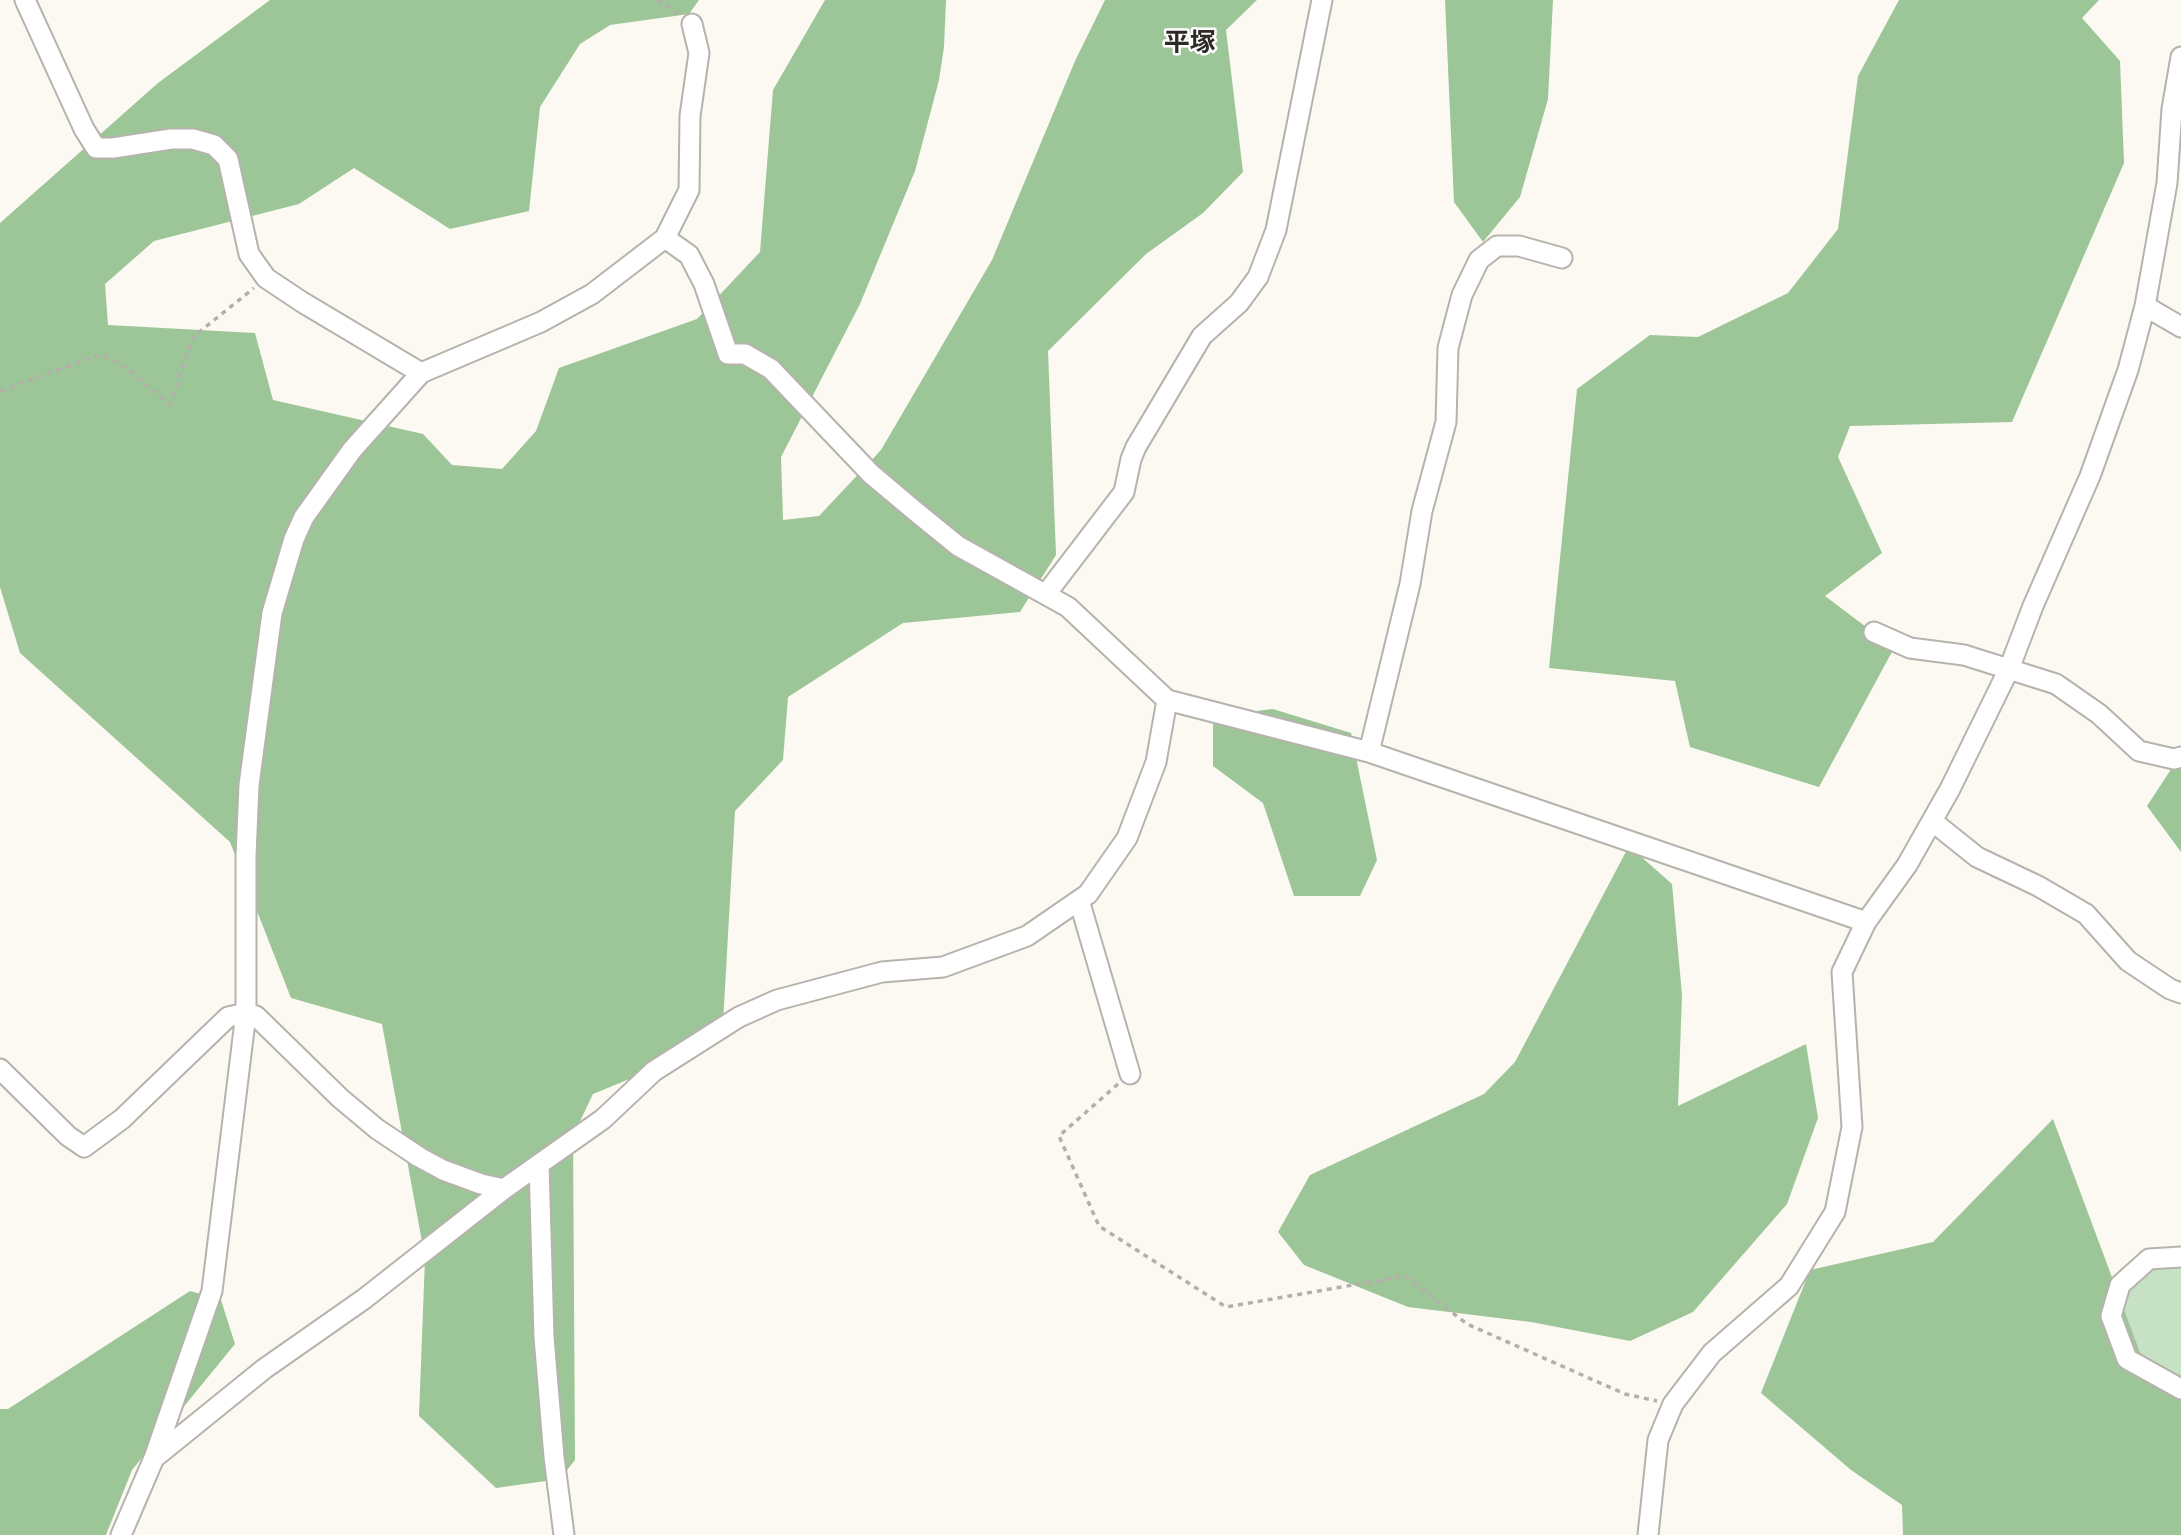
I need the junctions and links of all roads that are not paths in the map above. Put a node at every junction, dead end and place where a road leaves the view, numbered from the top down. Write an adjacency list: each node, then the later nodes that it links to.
1 (25, 0): 9 (street)
2 (1322, 0): 10 (street)
3 (692, 23): 5 (street)
4 (2181, 57): 7 (street)
5 (665, 238): 9 (street); 10 (street)
6 (1562, 258): 14 (street)
7 (2145, 306): 8 (street); 12 (street)
8 (2181, 327)
9 (421, 373): 20 (street)
10 (1046, 594): 13 (street)
11 (1874, 632): 12 (street)
12 (2009, 669): 15 (street); 16 (street)
13 (1167, 700): 14 (street); 17 (street)
14 (1369, 752): 18 (street)
15 (2181, 757)
16 (1932, 821): 18 (street); 19 (street)
17 (1079, 900): 22 (street); 23 (street)
18 (1866, 922): 30 (street)
19 (2181, 993)
20 (246, 1013): 21 (street); 24 (street); 27 (street)
21 (0, 1069)
22 (1130, 1074)
23 (539, 1164): 24 (street); 29 (street)
24 (504, 1189): 27 (street)
25 (2181, 1257): 26 (street)
26 (2181, 1390)
27 (154, 1458): 28 (street)
28 (121, 1535)
29 (564, 1535)
30 (1648, 1535)

